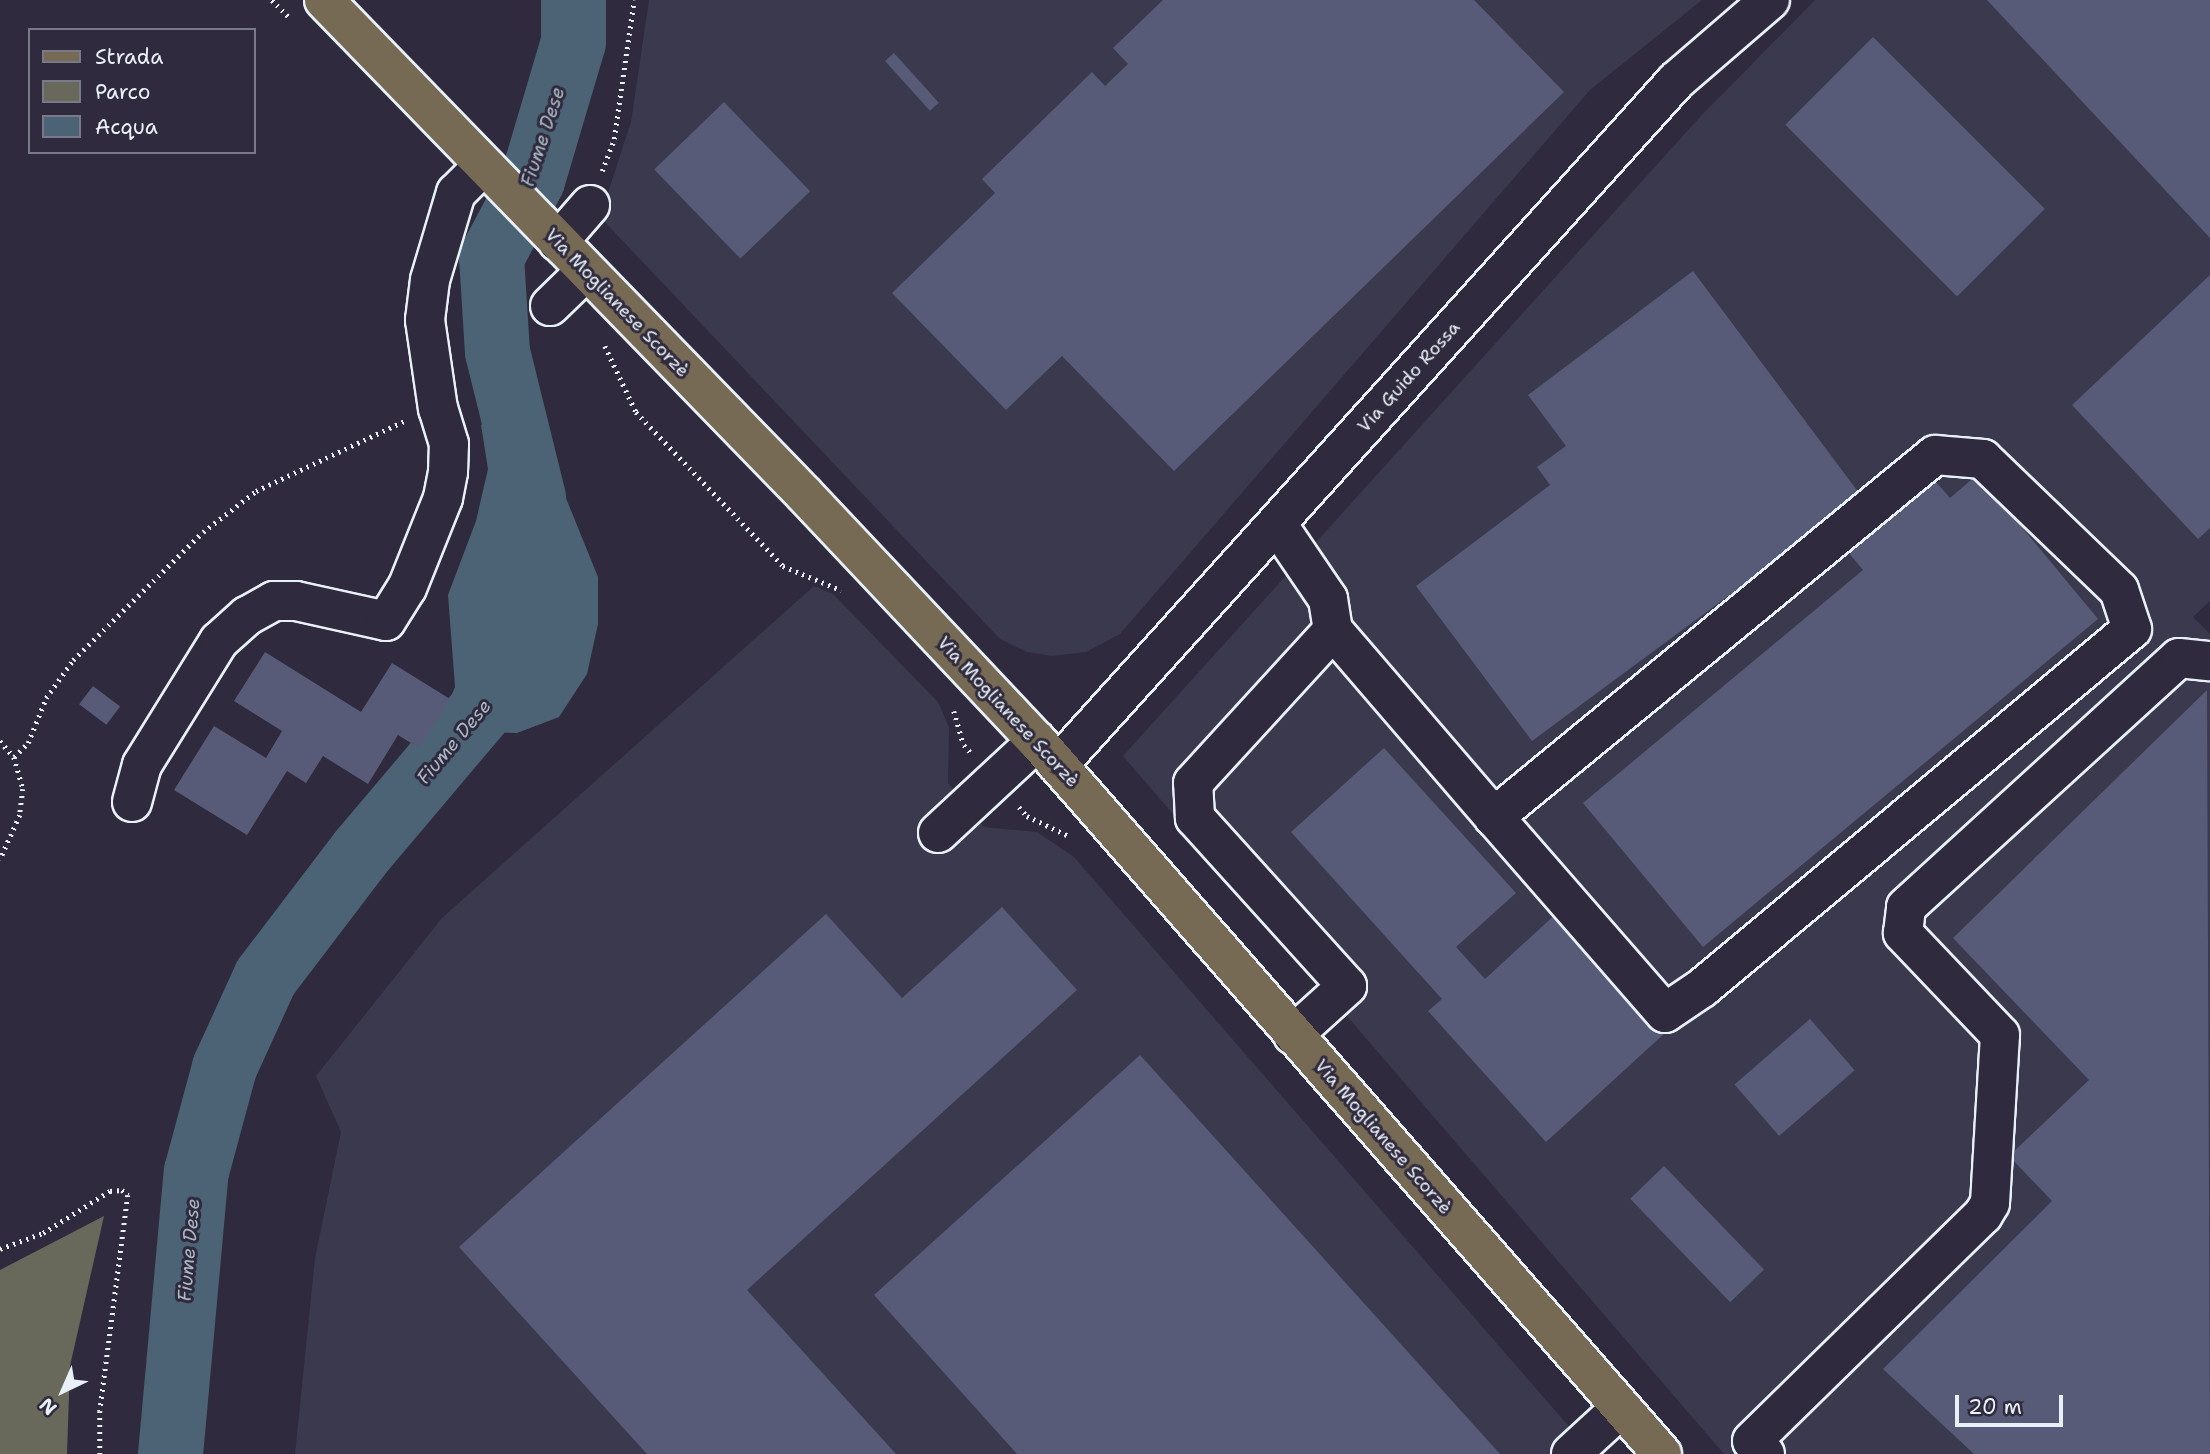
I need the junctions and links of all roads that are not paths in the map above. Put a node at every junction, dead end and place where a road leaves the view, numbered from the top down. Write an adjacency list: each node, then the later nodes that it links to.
1 (324, 0): 3 (main road, Via Moglianese Scorzè)
2 (1770, 0): 8 (street, Via Guido Rossa)
3 (493, 176): 5 (main road, Via Moglianese Scorzè); 12 (street)
4 (590, 205): 5 (street)
5 (558, 243): 6 (main road, Via Moglianese Scorzè)
6 (586, 271): 7 (street); 11 (main road, Via Moglianese Scorzè)
7 (551, 306)
8 (1277, 524): 9 (street); 11 (street, Via Guido Rossa)
9 (1333, 630): 13 (street); 15 (street)
10 (2210, 661): 19 (street)
11 (1047, 753): 14 (street, Via Guido Rossa); 15 (main road, Via Moglianese Scorzè)
12 (132, 802)
13 (1494, 817): 13 (street)
14 (938, 833)
15 (1293, 1035): 16 (main road, Via Moglianese Scorzè)
16 (1621, 1408): 17 (street); 18 (main road, Via Moglianese Scorzè)
17 (1572, 1454)
18 (1662, 1454)
19 (1765, 1454)

